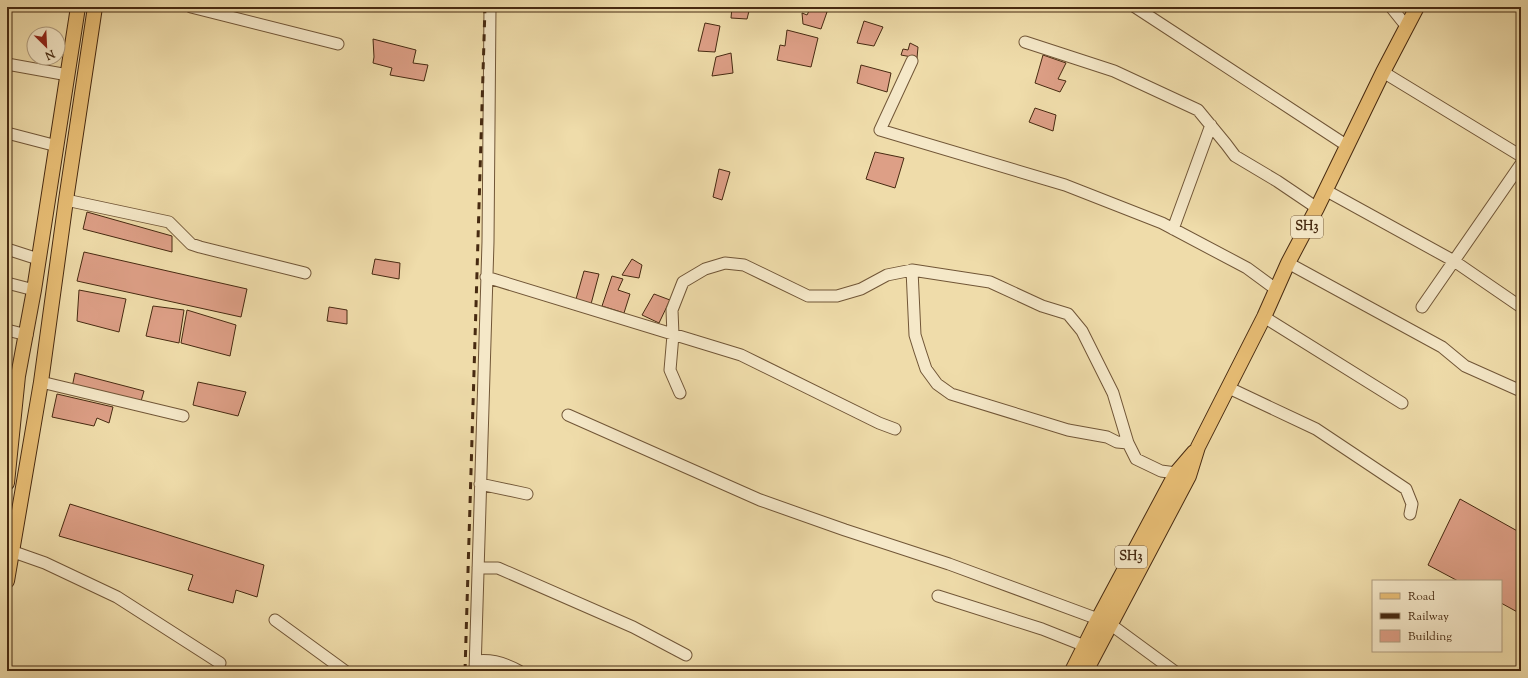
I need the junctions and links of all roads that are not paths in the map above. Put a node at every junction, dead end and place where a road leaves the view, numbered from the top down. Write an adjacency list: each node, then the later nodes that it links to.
1 (78, 7): 14 (main road)
2 (95, 7): 22 (main road)
3 (191, 7): 10 (street)
4 (490, 7): 31 (street)
5 (1135, 7): 17 (street)
6 (1391, 7): 8 (street)
7 (1417, 7): 8 (main road, SH3)
8 (1407, 27): 13 (main road, SH3)
9 (1025, 42): 15 (street)
10 (338, 44)
11 (912, 61): 24 (street)
12 (7, 64): 14 (street)
13 (1383, 72): 17 (main road, SH3); 19 (street)
14 (68, 75): 18 (main road)
15 (1211, 125): 23 (street); 24 (street)
16 (7, 133): 18 (street)
17 (1346, 145): 21 (main road, SH3)
18 (57, 146): 26 (main road)
19 (1521, 156)
20 (1521, 164): 27 (street)
21 (1325, 190): 23 (main road, SH3); 27 (street)
22 (66, 200): 30 (street); 41 (main road)
23 (1317, 208): 28 (main road, SH3)
24 (1173, 229): 34 (street)
25 (7, 249): 26 (street)
26 (38, 259): 33 (main road)
27 (1454, 261): 35 (street); 36 (street)
28 (1288, 263): 34 (main road, SH3); 43 (street)
29 (912, 270): 40 (street); 49 (street); 49 (street)
30 (305, 273)
31 (486, 277): 40 (street); 53 (street)
32 (7, 283): 33 (street)
33 (34, 290): 39 (main road)
34 (1277, 290): 37 (main road, SH3)
35 (1521, 306)
36 (1422, 307)
37 (1264, 317): 42 (main road, SH3); 45 (street)
38 (7, 330): 39 (street)
39 (27, 335): 52 (main road)
40 (673, 335): 44 (street); 48 (street)
41 (41, 382): 47 (street); 56 (main road)
42 (1229, 388): 50 (main road, SH3); 55 (street)
43 (1521, 391)
44 (680, 393)
45 (1402, 404)
46 (568, 415): 61 (street)
47 (182, 416)
48 (895, 429)
49 (1128, 443): 51 (street)
50 (1198, 447): 51 (main road, SH3); 61 (main road, SH3)
51 (1176, 473): 61 (main road, SH3)
52 (7, 483)
53 (480, 484): 54 (street); 57 (street)
54 (527, 494)
55 (1410, 514)
56 (11, 551): 58 (main road); 64 (street)
57 (478, 568): 63 (street); 65 (street)
58 (7, 581)
59 (938, 596): 62 (street)
60 (275, 620): 67 (street)
61 (1104, 621): 62 (main road, SH3); 66 (main road, SH3); 70 (street)
62 (1085, 646): 69 (main road, SH3)
63 (686, 655)
64 (220, 663)
65 (476, 666): 68 (street)
66 (1090, 669)
67 (345, 671)
68 (518, 671)
69 (1072, 671)
70 (1174, 671)

